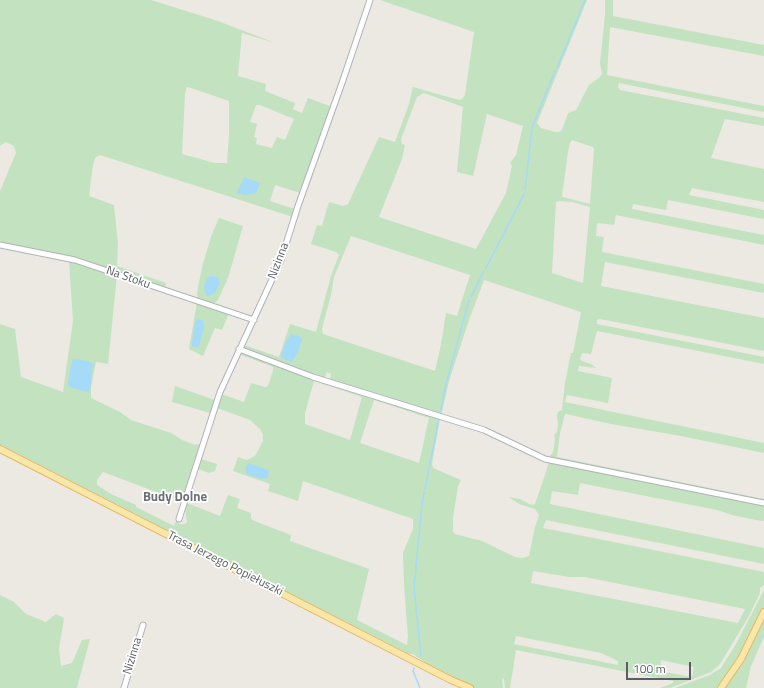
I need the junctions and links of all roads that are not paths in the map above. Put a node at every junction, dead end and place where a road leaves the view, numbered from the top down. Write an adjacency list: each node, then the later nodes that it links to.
1 (370, 0): 3 (street, Nizinna)
2 (0, 245): 3 (street, Na Stoku)
3 (254, 320): 4 (street, Nizinna)
4 (239, 349): 6 (street); 7 (street, Nizinna)
5 (0, 449): 10 (main road, Trasa Jerzego Popiełuszki)
6 (764, 503)
7 (179, 519)
8 (764, 612): 14 (main road)
9 (143, 625): 11 (street, Nizinna)
10 (451, 680): 12 (main road, Trasa Jerzego Popiełuszki); 13 (main road, Trasa Jerzego Popiełuszki)
11 (124, 688)
12 (463, 688)
13 (470, 688)
14 (721, 688)

